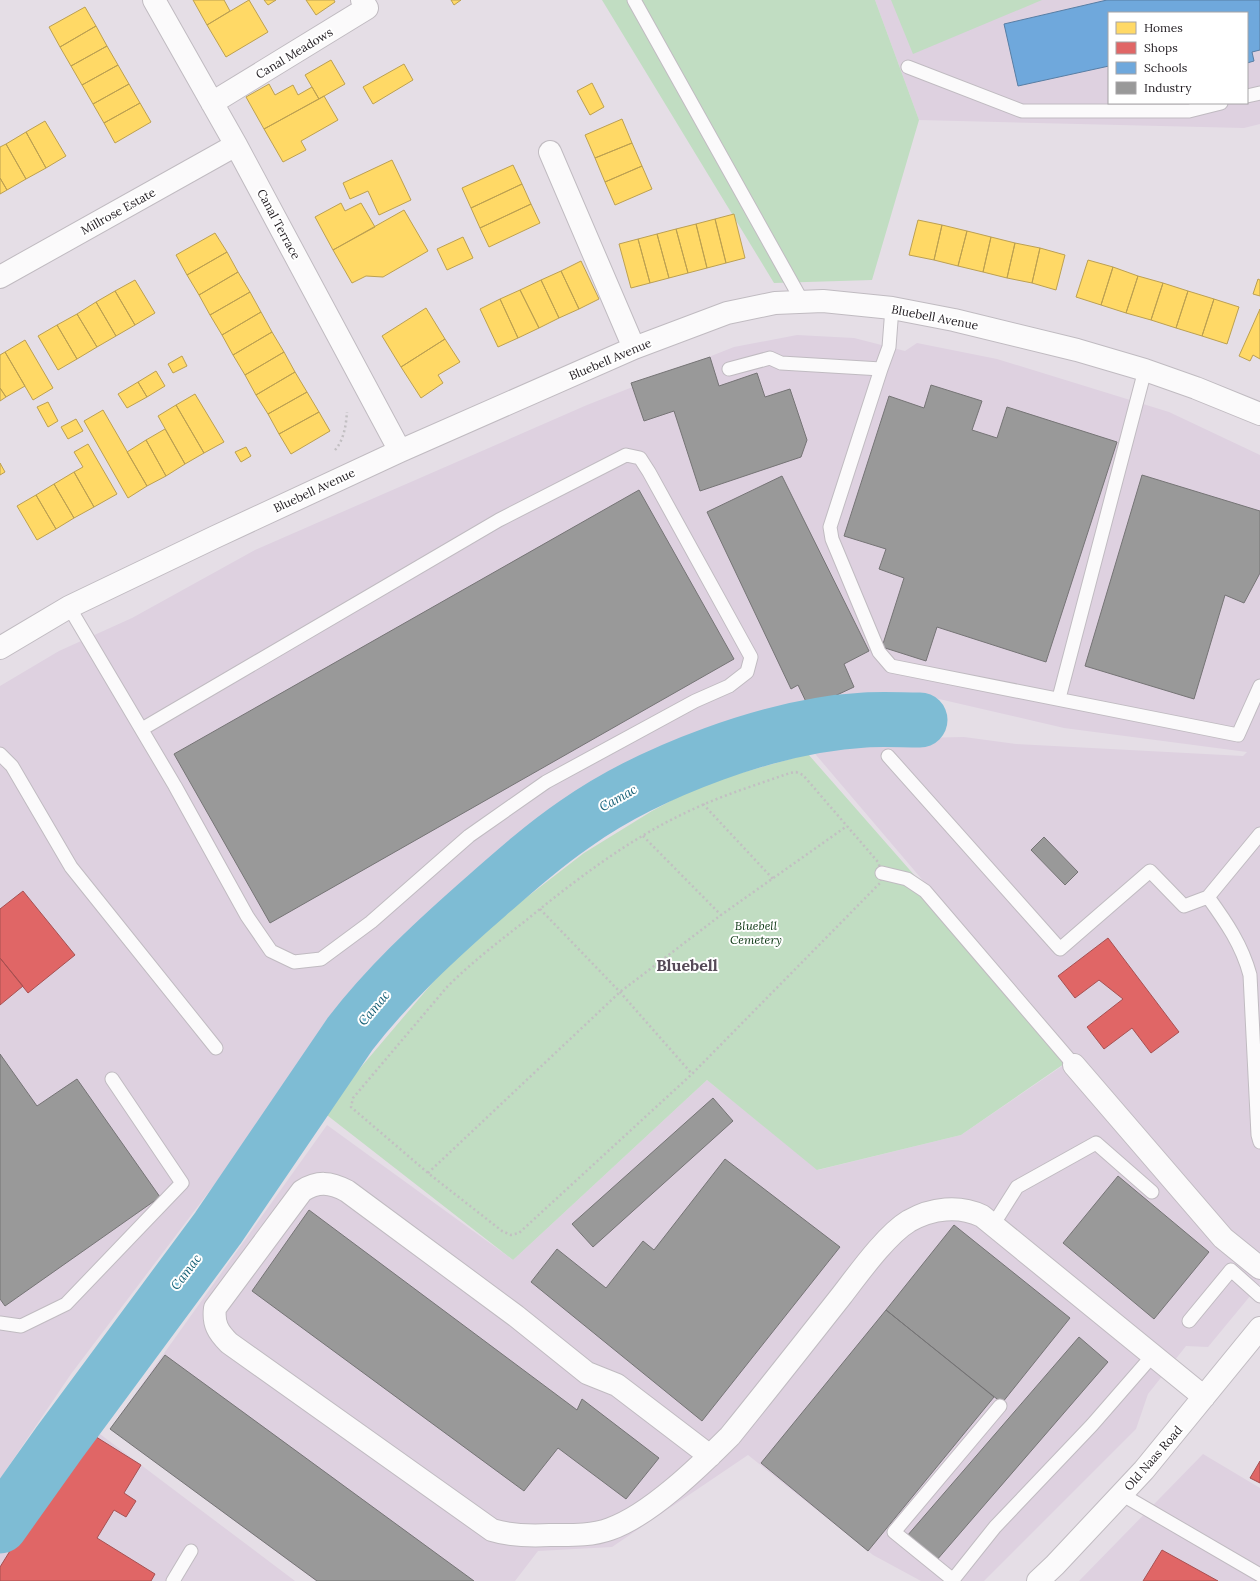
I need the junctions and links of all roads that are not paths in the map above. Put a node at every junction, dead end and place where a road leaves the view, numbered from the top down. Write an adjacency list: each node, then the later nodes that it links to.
1 (154, 0): 7 (street, Canal Terrace)
2 (362, 0): 7 (street, Canal Meadows)
3 (634, 0): 12 (lane)
4 (908, 67): 8 (lane)
5 (1260, 93): 6 (lane)
6 (1248, 96)
7 (212, 103): 9 (street, Canal Terrace)
8 (1217, 104)
9 (236, 145): 11 (street, Millrose Estate); 19 (street, Canal Terrace)
10 (550, 152): 14 (street)
11 (0, 277)
12 (802, 301): 13 (street, Bluebell Avenue); 14 (street, Bluebell Avenue)
13 (892, 308): 16 (lane); 17 (street, Bluebell Avenue)
14 (634, 348): 19 (street, Bluebell Avenue)
15 (729, 369): 16 (lane)
16 (880, 369): 23 (lane)
17 (1145, 370): 18 (street, Bluebell Avenue); 23 (lane)
18 (1260, 414)
19 (400, 450): 20 (street, Bluebell Avenue)
20 (69, 607): 21 (street, Bluebell Avenue); 24 (lane)
21 (0, 648)
22 (1260, 686): 23 (lane)
23 (1059, 698)
24 (142, 729): 24 (lane)
25 (0, 754): 30 (lane)
26 (888, 756): 29 (lane)
27 (1260, 834): 29 (lane)
28 (882, 873): 31 (lane)
29 (1208, 897): 33 (lane)
30 (216, 1048)
31 (1074, 1065): 36 (street)
32 (112, 1079): 39 (lane)
33 (1260, 1142)
34 (1152, 1192): 35 (lane)
35 (993, 1225): 41 (street); 44 (street)
36 (1260, 1268)
37 (1260, 1296): 38 (lane)
38 (1189, 1321)
39 (0, 1323)
40 (1260, 1328): 42 (street, Old Naas Road)
41 (1153, 1355): 42 (street); 48 (lane)
42 (1204, 1397): 45 (street, Old Naas Road)
43 (1000, 1406): 48 (lane)
44 (710, 1456): 44 (street)
45 (1121, 1494): 47 (lane); 50 (street, Old Naas Road)
46 (191, 1551): 49 (lane)
47 (1260, 1574)
48 (952, 1580)
49 (173, 1581)
50 (1038, 1581)

